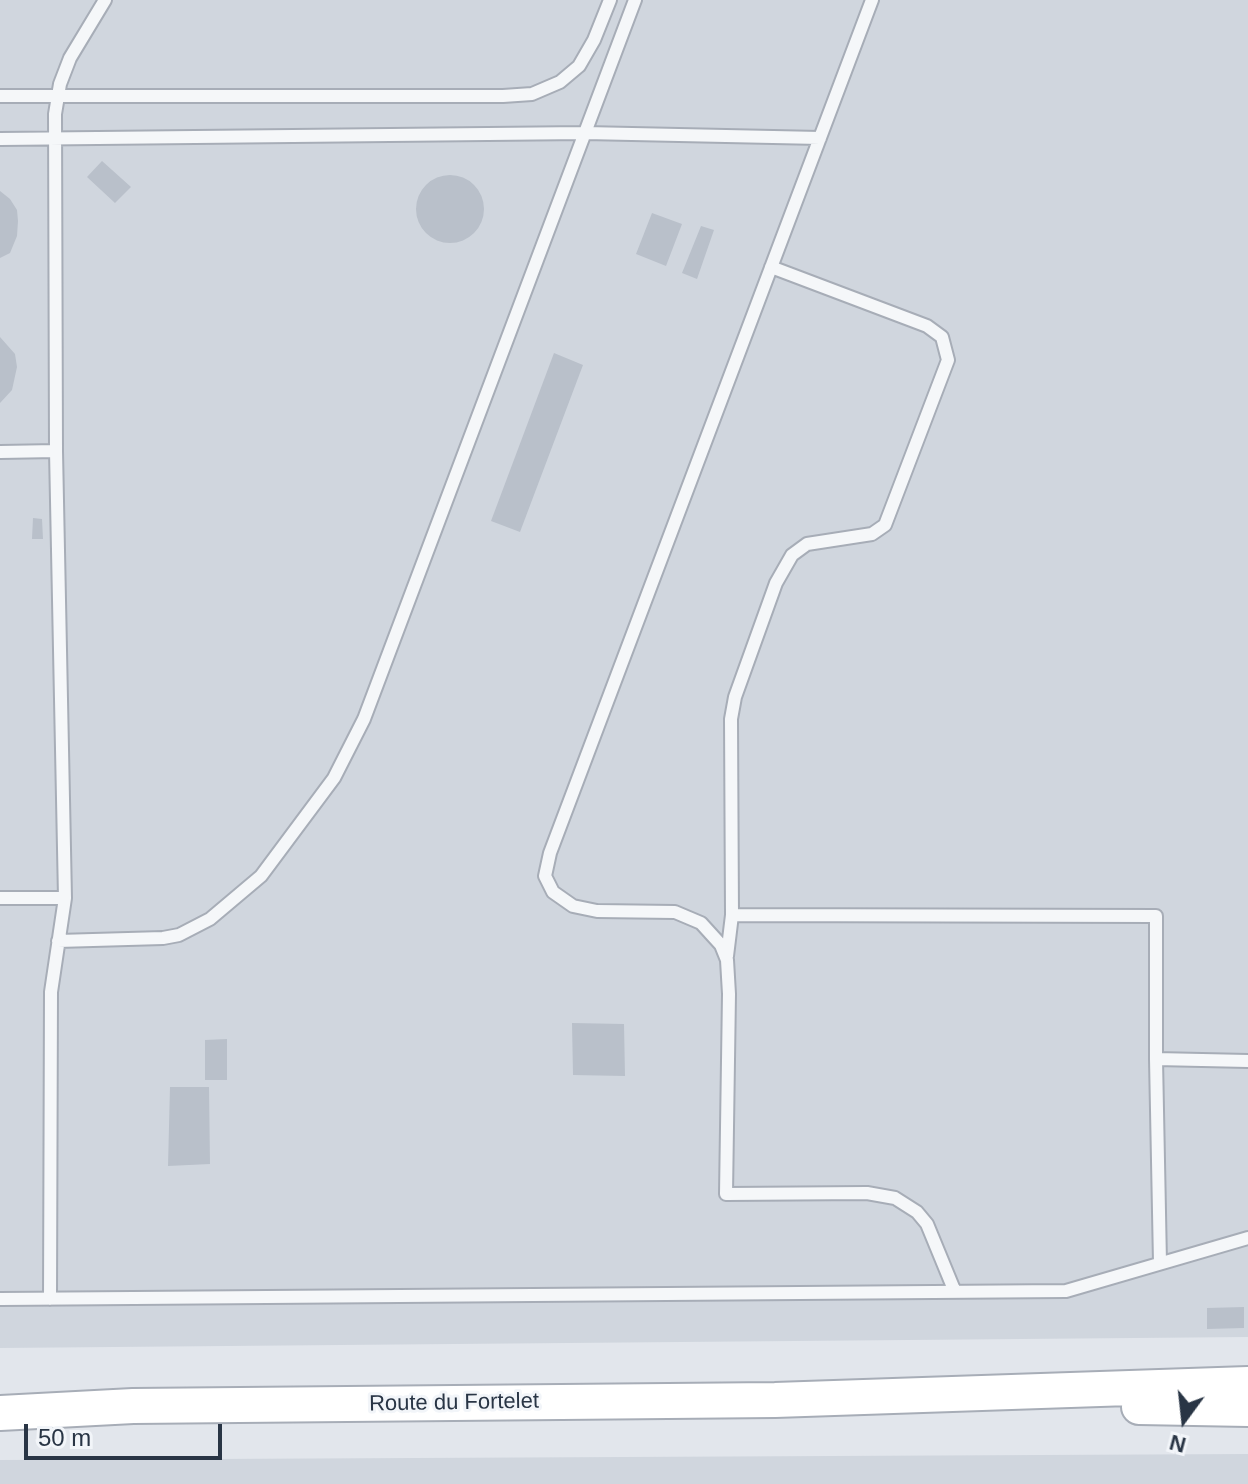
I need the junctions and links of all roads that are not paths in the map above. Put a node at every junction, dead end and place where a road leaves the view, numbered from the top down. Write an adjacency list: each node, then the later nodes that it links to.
1 (105, 0): 6 (lane)
2 (610, 0): 6 (lane)
3 (635, 0): 7 (lane)
4 (872, 0): 8 (lane)
5 (0, 96): 6 (lane)
6 (57, 97): 10 (lane)
7 (585, 133): 8 (lane); 10 (lane); 17 (lane)
8 (820, 138): 11 (lane)
9 (0, 139): 10 (lane)
10 (56, 139): 12 (lane)
11 (771, 267): 16 (lane); 18 (lane)
12 (56, 451): 13 (lane); 15 (lane)
13 (0, 452)
14 (0, 898): 15 (lane)
15 (65, 898): 17 (lane)
16 (732, 915): 18 (lane); 19 (lane)
17 (58, 941): 25 (lane)
18 (727, 960): 23 (lane)
19 (1156, 1059): 20 (lane); 22 (lane)
20 (1248, 1061)
21 (1248, 1238): 22 (lane)
22 (1160, 1263): 23 (lane)
23 (955, 1292): 25 (lane)
24 (0, 1299): 25 (lane)
25 (50, 1299)
26 (1248, 1384): 28 (main road, Route du Fortelet)
27 (0, 1398): 29 (main road, Route du Fortelet)
28 (775, 1400): 29 (main road, Route du Fortelet); 30 (main road, Route du Fortelet)
29 (133, 1406): 31 (main road, Route du Fortelet)
30 (1248, 1409)
31 (0, 1413)

